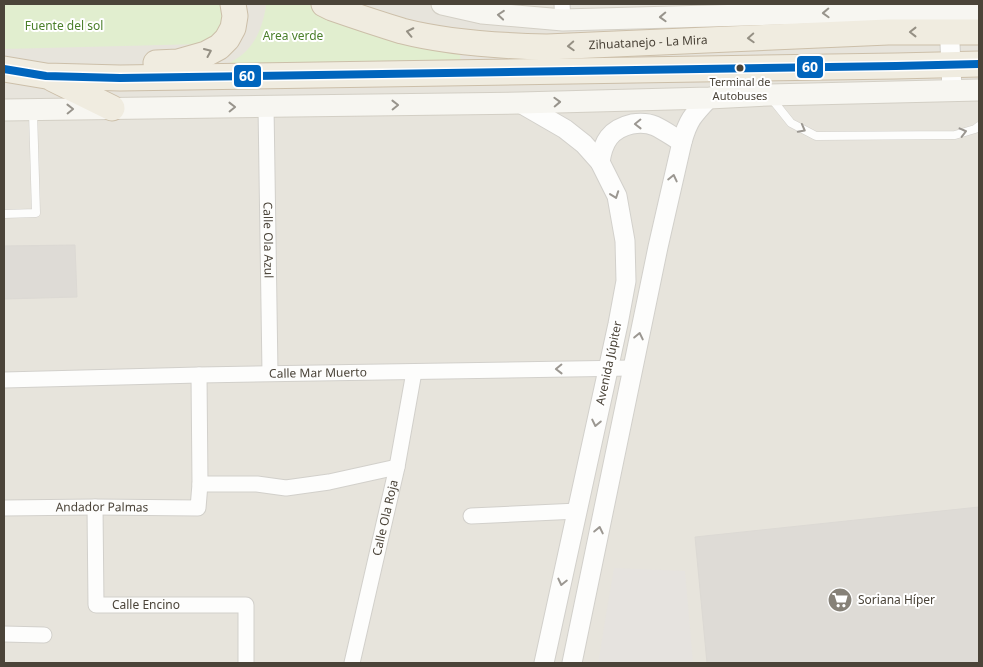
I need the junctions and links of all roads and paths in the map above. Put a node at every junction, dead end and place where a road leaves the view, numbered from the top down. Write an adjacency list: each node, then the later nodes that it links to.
1 (233, 4): 10 (highway, one-way to 1)
2 (324, 4): 6 (highway, Zihuatanejo - La Mira, one-way to 2)
3 (442, 4): 5 (main road, one-way to 3)
4 (979, 10): 6 (main road)
5 (563, 12): 6 (main road, one-way to 5)
6 (949, 16): 7 (highway, Zihuatanejo - La Mira); 8 (street)
7 (979, 32)
8 (951, 64): 9 (highway, Zihuatanejo - La Mira); 11 (highway, Zihuatanejo - La Mira); 13 (street)
9 (979, 64)
10 (4, 69): 11 (highway, Zihuatanejo - La Mira)
11 (46, 76): 18 (highway)
12 (979, 90): 13 (main road)
13 (952, 91): 14 (main road)
14 (768, 95): 15 (main road); 21 (lane, one-way to 21)
15 (709, 98): 16 (main road, one-way to 15); 22 (street, Avenida Júpiter)
16 (520, 103): 17 (main road, one-way to 16); 23 (street, Avenida Júpiter)
17 (266, 106): 18 (main road, one-way to 17); 28 (street, Calle Ola Azul)
18 (112, 108): 20 (main road, one-way to 18)
19 (4, 110): 20 (main road)
20 (32, 110): 24 (lane)
21 (979, 126)
22 (682, 142): 23 (street, one-way to 23); 26 (street, Avenida Júpiter, one-way to 22)
23 (600, 162): 25 (street, Avenida Júpiter, one-way to 25)
24 (4, 214)
25 (608, 368): 26 (street, Calle Mar Muerto); 27 (street, Calle Mar Muerto, one-way to 27); 35 (street, Avenida Júpiter, one-way to 35)
26 (632, 368): 42 (street, Avenida Júpiter, one-way to 26)
27 (414, 372): 28 (street, Calle Mar Muerto); 31 (street, Calle Ola Roja)
28 (270, 373): 29 (street, Calle Mar Muerto)
29 (199, 375): 30 (street, Calle Mar Muerto); 32 (street)
30 (4, 380)
31 (397, 467): 32 (street); 40 (street, Calle Ola Roja)
32 (200, 484): 33 (street, Andador Palmas)
33 (95, 507): 34 (street, Andador Palmas); 39 (street, Calle Encino)
34 (4, 508)
35 (578, 511): 36 (street); 41 (street, Avenida Júpiter, one-way to 41)
36 (470, 516)
37 (4, 634): 38 (street)
38 (44, 634)
39 (246, 663)
40 (352, 663)
41 (544, 663)
42 (572, 663)

